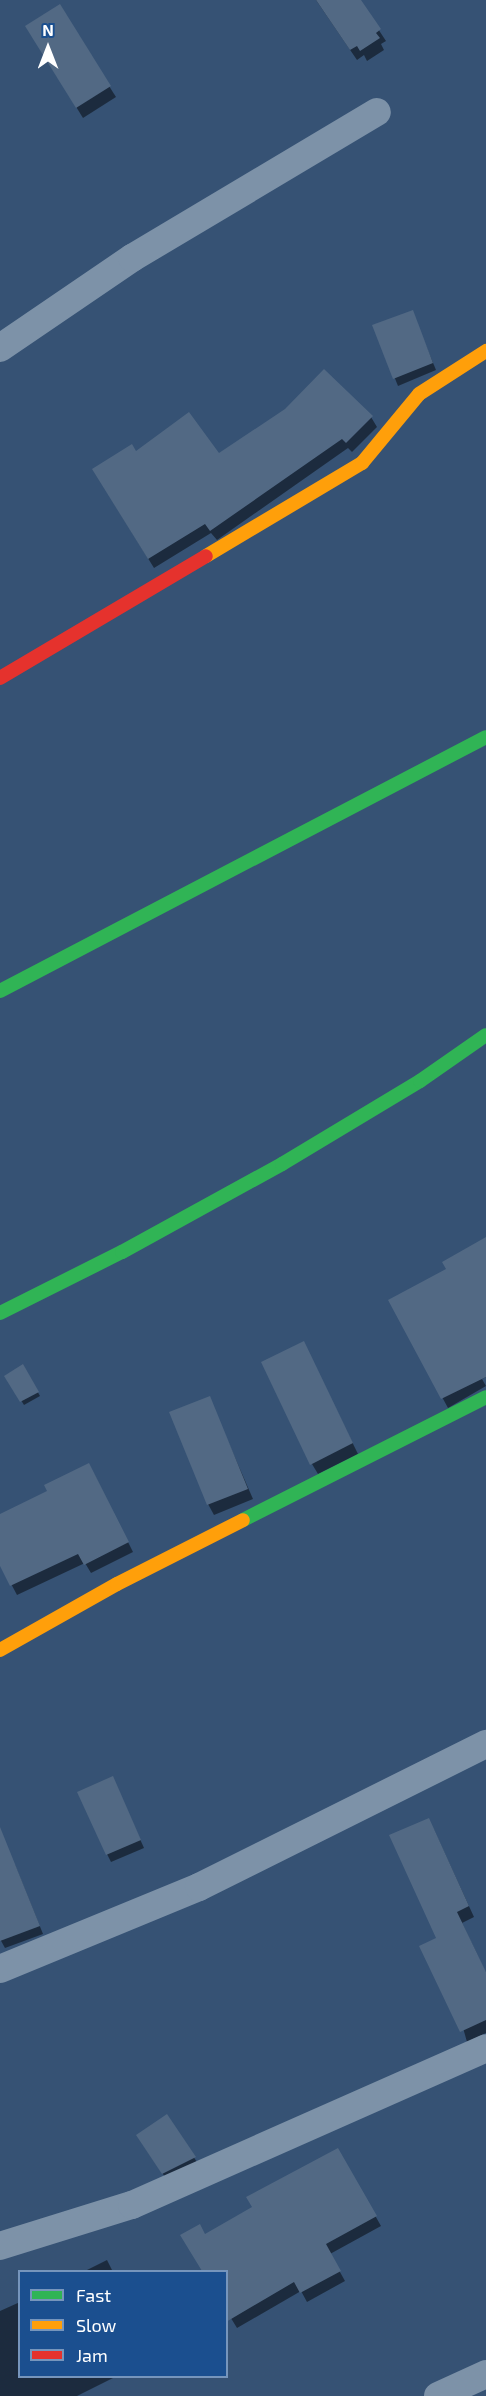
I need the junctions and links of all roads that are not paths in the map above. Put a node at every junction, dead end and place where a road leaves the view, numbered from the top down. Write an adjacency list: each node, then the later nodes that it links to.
1 (377, 112): 2 (street)
2 (0, 348)
3 (486, 351): 4 (street)
4 (0, 678)
5 (486, 737): 6 (street)
6 (0, 990)
7 (486, 1035): 8 (street)
8 (0, 1313)
9 (486, 1397): 10 (street)
10 (0, 1650)
11 (486, 1744): 12 (street)
12 (0, 1969)
13 (486, 2048): 14 (street)
14 (0, 2246)
15 (486, 2374): 16 (street)
16 (438, 2396)

